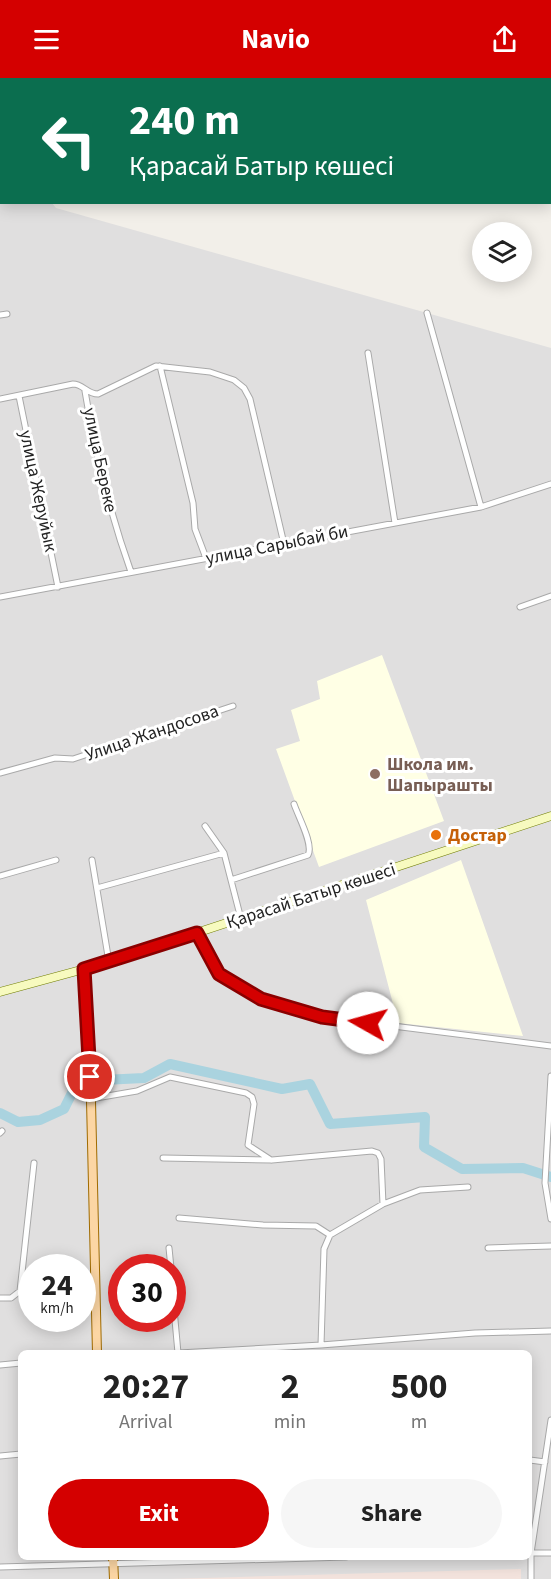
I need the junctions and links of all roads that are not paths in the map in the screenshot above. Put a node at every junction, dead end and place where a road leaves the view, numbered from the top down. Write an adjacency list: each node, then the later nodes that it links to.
1 (427, 313): 8 (street)
2 (368, 353): 9 (street)
3 (160, 366): 4 (street, улица Береке); 10 (street, улица Береке); 11 (street)
4 (85, 391): 5 (street); 12 (street, улица Береке)
5 (19, 396): 6 (street); 13 (street, улица Жеруйык)
6 (0, 399)
7 (551, 484): 8 (street, улица Сарыбай би)
8 (481, 507): 9 (street, улица Сарыбай би)
9 (395, 523): 10 (street, улица Сарыбай би)
10 (284, 544): 11 (street, улица Сарыбай би)
11 (206, 558): 12 (street, улица Сарыбай би)
12 (131, 572): 13 (street, улица Сарыбай би)
13 (58, 587): 15 (street, улица Сарыбай би)
14 (551, 596): 16 (street)
15 (0, 597)
16 (520, 607)
17 (233, 706): 18 (street, Улица Жандосова)
18 (0, 772)
19 (294, 804): 26 (street)
20 (551, 816): 28 (main road, Қарасай Батыр көшесі)
21 (205, 826): 22 (street)
22 (224, 853): 26 (street); 27 (street)
23 (56, 860): 25 (street)
24 (92, 860): 27 (street)
25 (0, 876)
26 (231, 880): 28 (street)
27 (97, 888): 30 (street)
28 (241, 919): 29 (main road, Қарасай Батыр көшесі)
29 (197, 933): 30 (main road, Қарасай Батыр көшесі); 33 (street)
30 (109, 962): 31 (main road, Қарасай Батыр көшесі)
31 (84, 969): 32 (main road, Қарасай Батыр көшесі); 35 (main road)
32 (0, 992)
33 (551, 1046)
34 (551, 1076): 36 (street)
35 (90, 1097): 38 (street); 53 (main road)
36 (550, 1123): 43 (street)
37 (163, 1158): 38 (street)
38 (272, 1160): 41 (street)
39 (34, 1162): 49 (street)
40 (468, 1186): 41 (street)
41 (383, 1203): 44 (street)
42 (179, 1218): 44 (street)
43 (551, 1219)
44 (330, 1235): 52 (street)
45 (551, 1246): 47 (street)
46 (169, 1248): 48 (street)
47 (488, 1248)
48 (170, 1254)
49 (0, 1298)
50 (551, 1331): 52 (street)
51 (176, 1332): 54 (street)
52 (321, 1345): 55 (street)
53 (97, 1350)
54 (178, 1350)
55 (232, 1350)
56 (18, 1363): 57 (street)
57 (0, 1365)
58 (551, 1420): 62 (street)
59 (18, 1454): 60 (street)
60 (0, 1456)
61 (532, 1460): 62 (street)
62 (545, 1462): 63 (street)
63 (532, 1541)
64 (532, 1553): 65 (street)
65 (551, 1553)
66 (113, 1560): 68 (street); 69 (main road)
67 (530, 1560): 70 (street)
68 (0, 1568)
69 (114, 1579)
70 (531, 1579)

